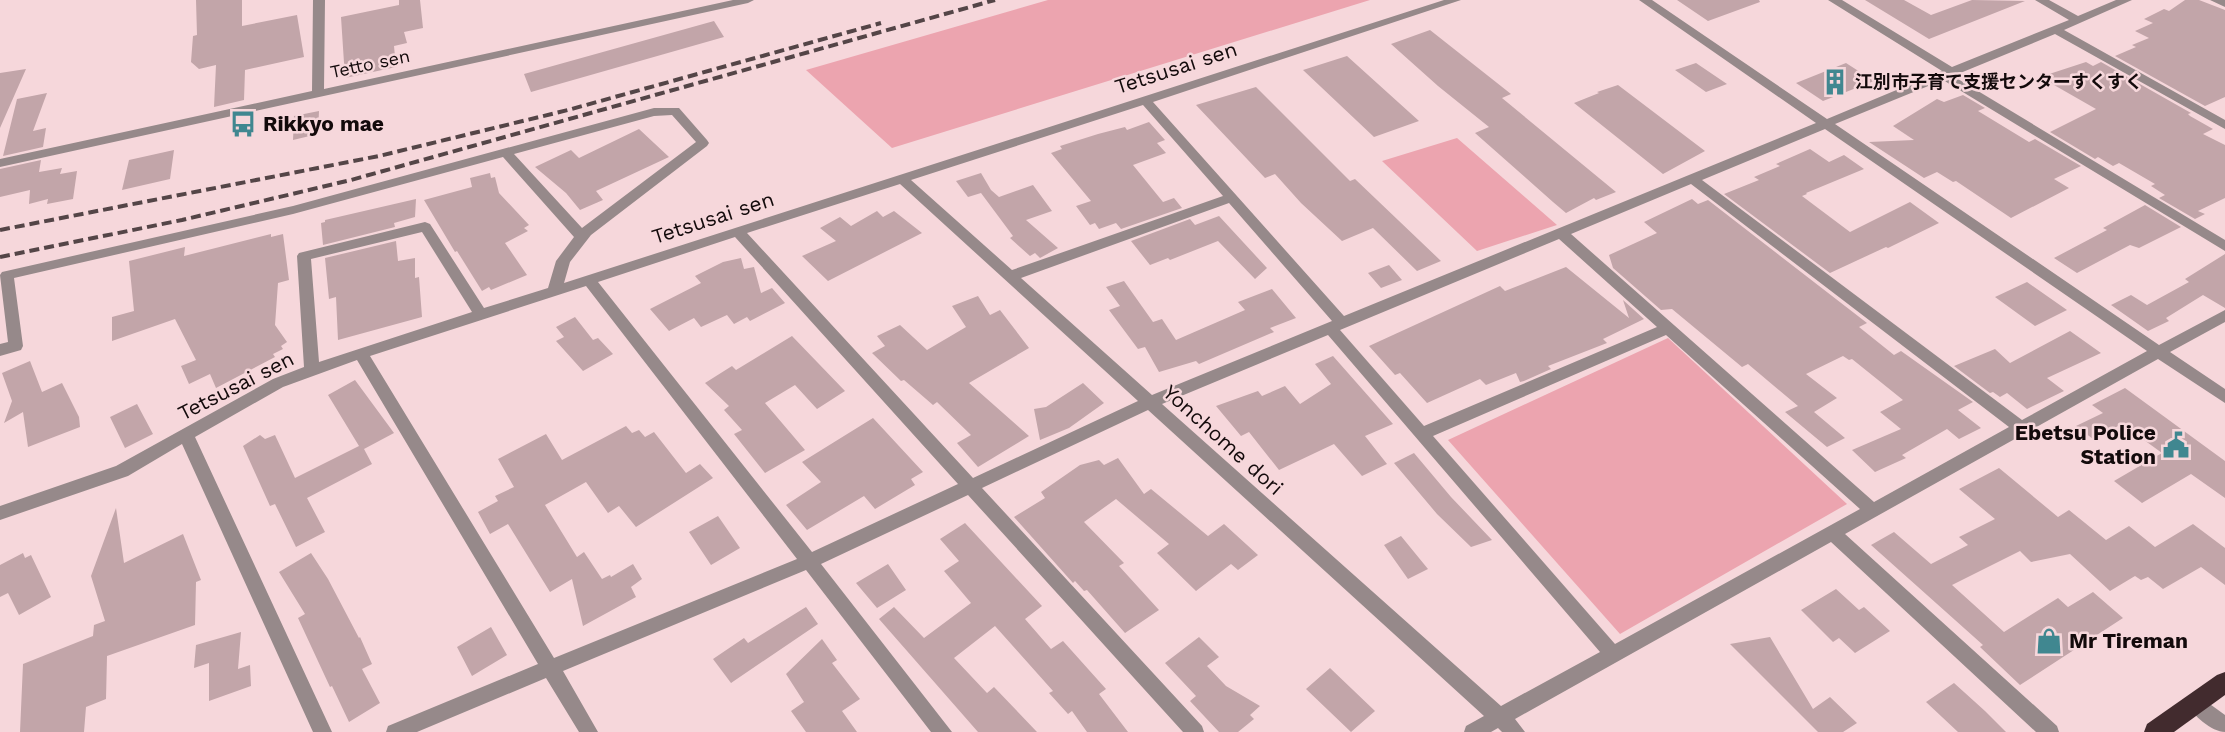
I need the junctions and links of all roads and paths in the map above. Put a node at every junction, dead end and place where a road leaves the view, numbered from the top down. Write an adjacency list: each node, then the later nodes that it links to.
1 (319, 0): 13 (street)
2 (748, 0): 13 (street, Tetto sen)
3 (1455, 0): 14 (street, Tetsusai sen)
4 (1645, 0): 15 (street)
5 (1834, 0): 12 (street)
6 (2041, 0): 10 (street)
7 (2126, 0): 10 (street)
8 (2216, 0): 9 (street)
9 (2225, 4)
10 (2078, 20): 11 (street)
11 (2055, 29): 12 (street); 16 (street)
12 (1948, 73): 15 (street); 25 (street)
13 (318, 94): 18 (street, Tetto sen)
14 (1144, 100): 20 (street, Tetsusai sen); 21 (street)
15 (1825, 124): 19 (street); 34 (street)
16 (2225, 125)
17 (505, 152): 24 (street); 24 (street); 33 (street)
18 (0, 163)
19 (1693, 178): 23 (street); 39 (street)
20 (902, 179): 22 (street, Tetsusai sen); 26 (street, Yonchome dori)
21 (1231, 198): 26 (street); 31 (street)
22 (738, 232): 27 (street, Tetsusai sen); 42 (street)
23 (1561, 233): 31 (street); 32 (street)
24 (582, 237): 28 (street)
25 (2225, 246)
26 (1011, 276): 38 (street, Yonchome dori)
27 (589, 280): 28 (street, Tetsusai sen); 46 (street)
28 (554, 291): 29 (street, Tetsusai sen)
29 (481, 315): 35 (street, Tetsusai sen); 36 (street)
30 (2225, 315): 34 (street)
31 (1336, 326): 38 (street); 40 (street)
32 (1668, 328): 40 (street); 43 (street)
33 (0, 350)
34 (2159, 352): 37 (street); 39 (street)
35 (362, 354): 36 (street, Tetsusai sen); 48 (street)
36 (312, 370): 41 (street, Tetsusai sen)
37 (2225, 397)
38 (1150, 402): 42 (street); 51 (street, Yonchome dori)
39 (2021, 428): 43 (street)
40 (1421, 434): 47 (street)
41 (186, 435): 44 (street, Tetsusai sen); 53 (street)
42 (969, 487): 46 (street); 57 (street)
43 (1872, 510): 45 (street)
44 (0, 513)
45 (1833, 532): 47 (street); 60 (street)
46 (810, 561): 48 (street); 56 (street)
47 (1613, 654): 51 (street)
48 (552, 667): 54 (street); 55 (street)
49 (2225, 682): 50 (highway)
50 (2196, 703): 52 (street); 61 (highway)
51 (1500, 717): 58 (street); 59 (street, Yonchome dori)
52 (2225, 727)
53 (322, 732)
54 (395, 732)
55 (589, 732)
56 (943, 732)
57 (1195, 732)
58 (1473, 732)
59 (1516, 732)
60 (2050, 732)
61 (2155, 732)

